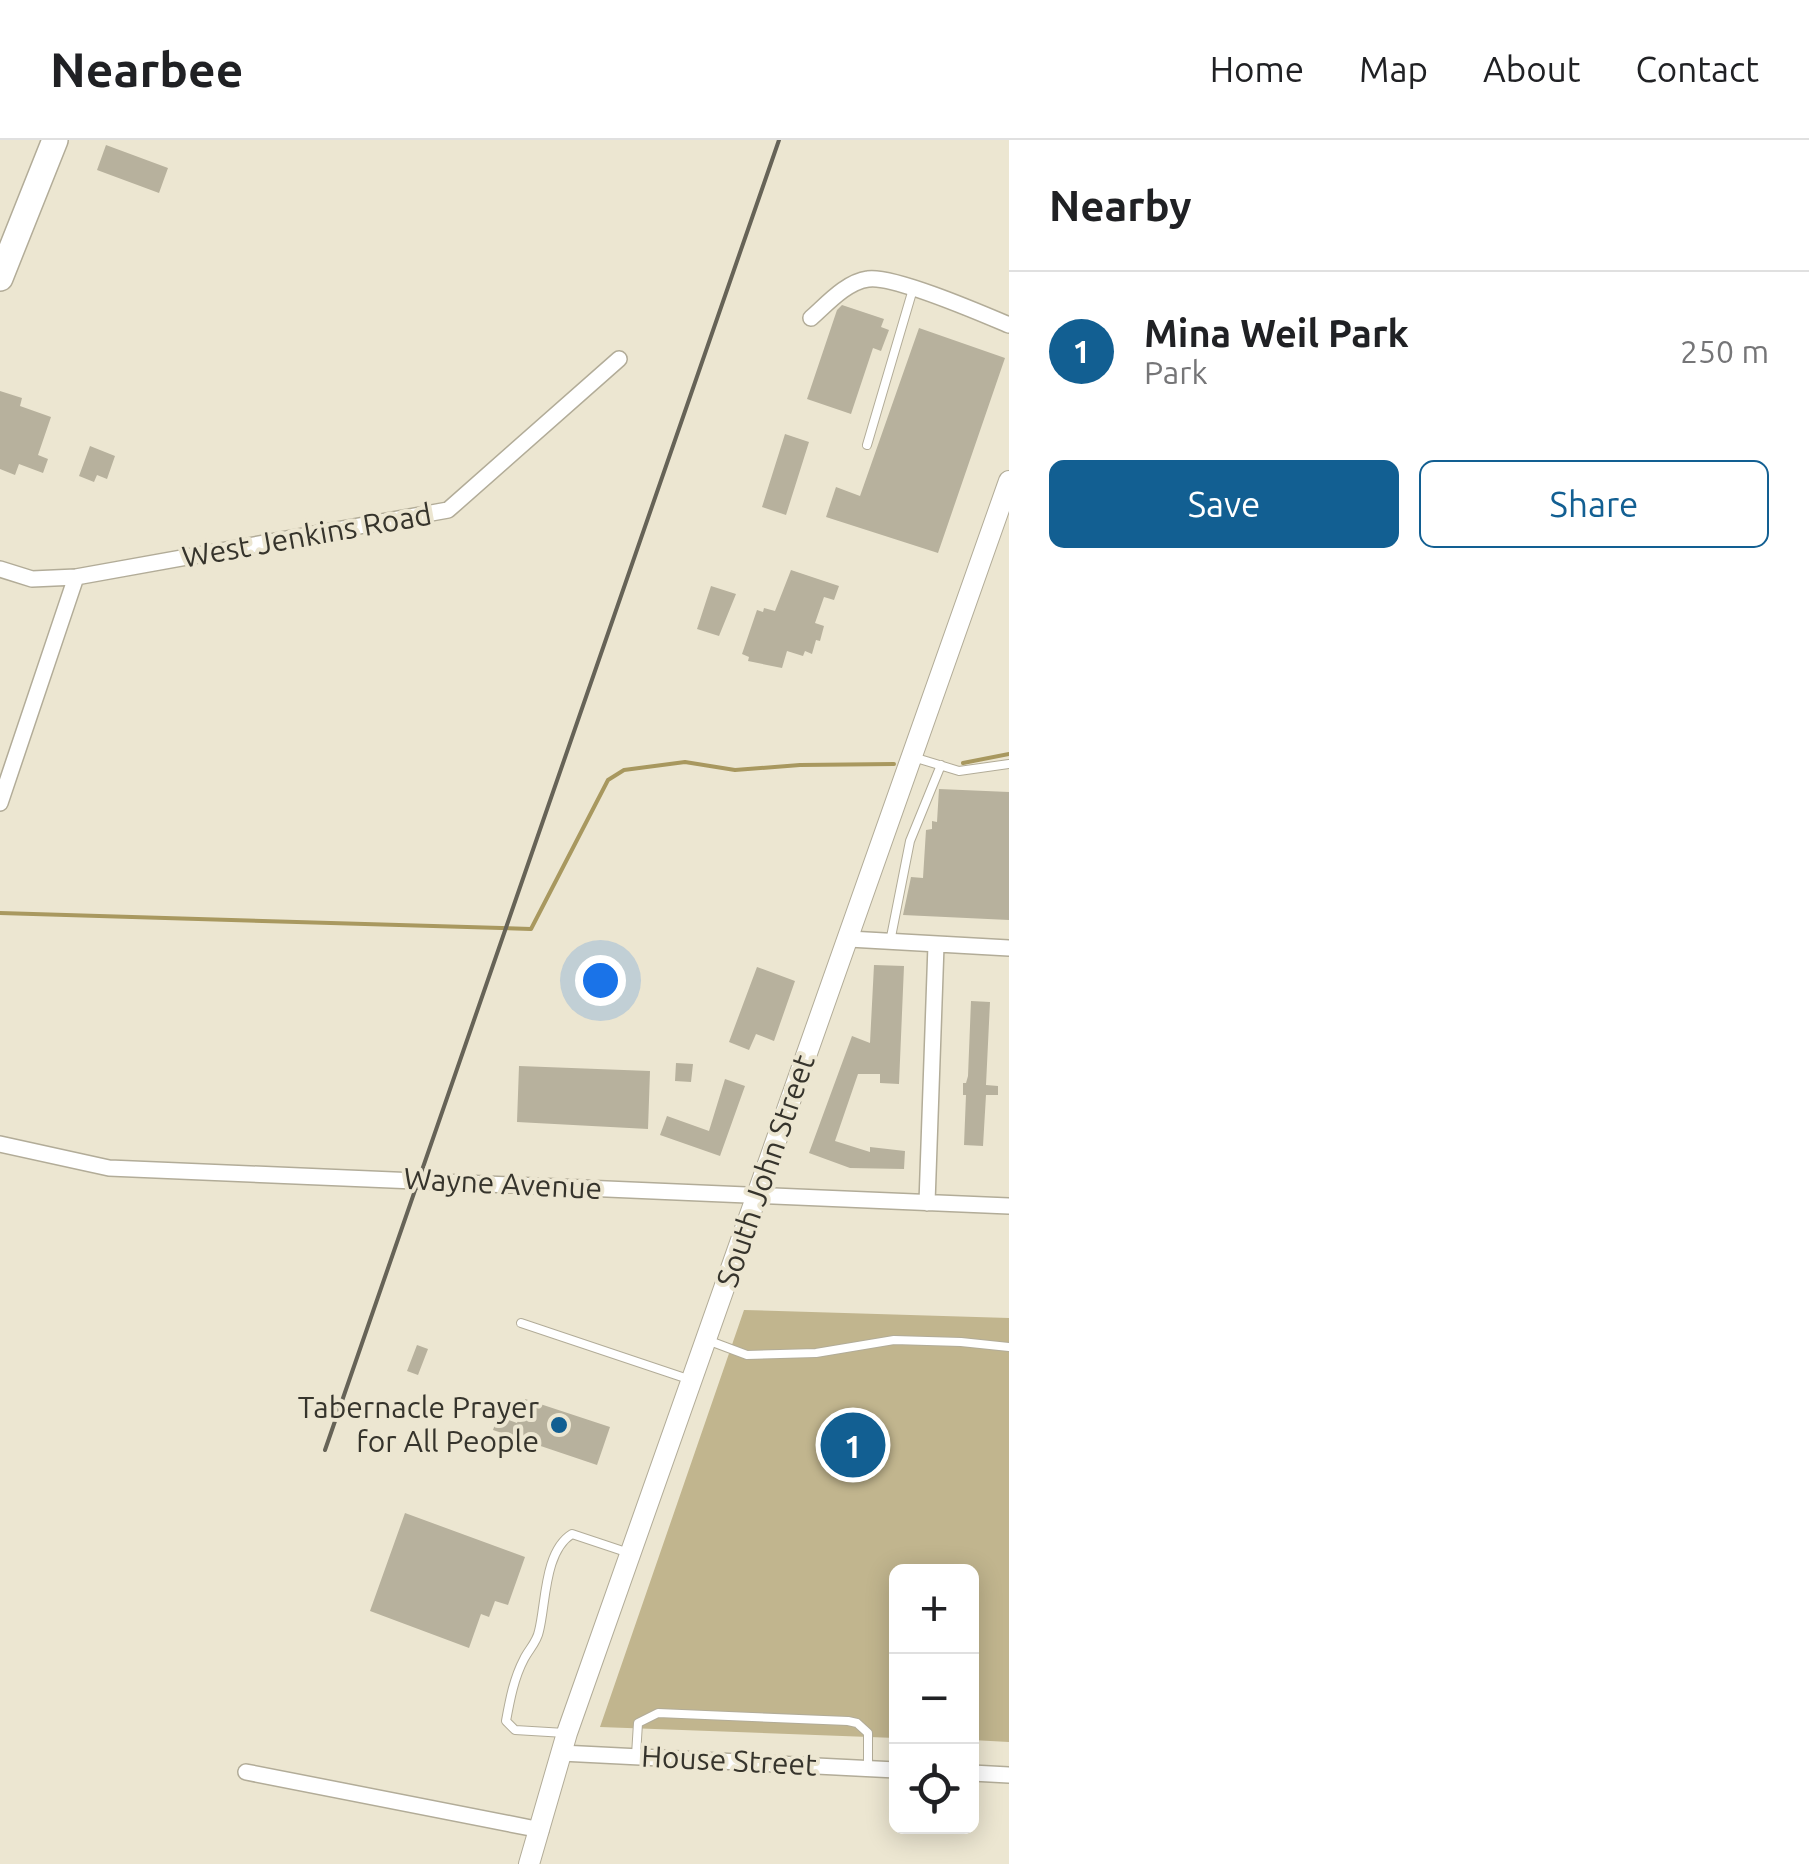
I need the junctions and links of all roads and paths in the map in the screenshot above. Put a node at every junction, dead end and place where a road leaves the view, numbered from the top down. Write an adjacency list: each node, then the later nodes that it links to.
1 (54, 140): 2 (main road)
2 (0, 278)
3 (913, 290): 4 (street); 5 (street); 7 (lane)
4 (811, 318)
5 (1009, 325)
6 (619, 360): 10 (street, West Jenkins Road)
7 (866, 445)
8 (1009, 481): 11 (street, South John Street)
9 (0, 569): 10 (street, West Jenkins Road)
10 (76, 577): 12 (street)
11 (914, 757): 14 (lane); 16 (street, South John Street)
12 (7, 764): 15 (street)
13 (1009, 764): 14 (lane)
14 (941, 765): 17 (lane)
15 (0, 803)
16 (849, 940): 17 (street); 21 (street, South John Street)
17 (890, 942): 18 (street)
18 (936, 945): 19 (street); 22 (street)
19 (1009, 948)
20 (0, 1144): 21 (street, Wayne Avenue)
21 (755, 1196): 22 (street, Wayne Avenue); 25 (street, South John Street)
22 (927, 1203): 23 (street, Wayne Avenue)
23 (1009, 1206)
24 (521, 1323): 27 (lane)
25 (707, 1340): 26 (lane); 27 (street, South John Street)
26 (1009, 1347)
27 (692, 1380): 28 (street, South John Street)
28 (630, 1553): 29 (street, South John Street); 29 (lane)
29 (564, 1743): 30 (street, House Street); 36 (street, South John Street)
30 (636, 1757): 31 (street, House Street); 31 (lane)
31 (868, 1768): 32 (street, House Street)
32 (889, 1770)
33 (246, 1772): 36 (street)
34 (979, 1774): 35 (street)
35 (1009, 1775)
36 (541, 1830): 37 (street, South John Street)
37 (529, 1864)

